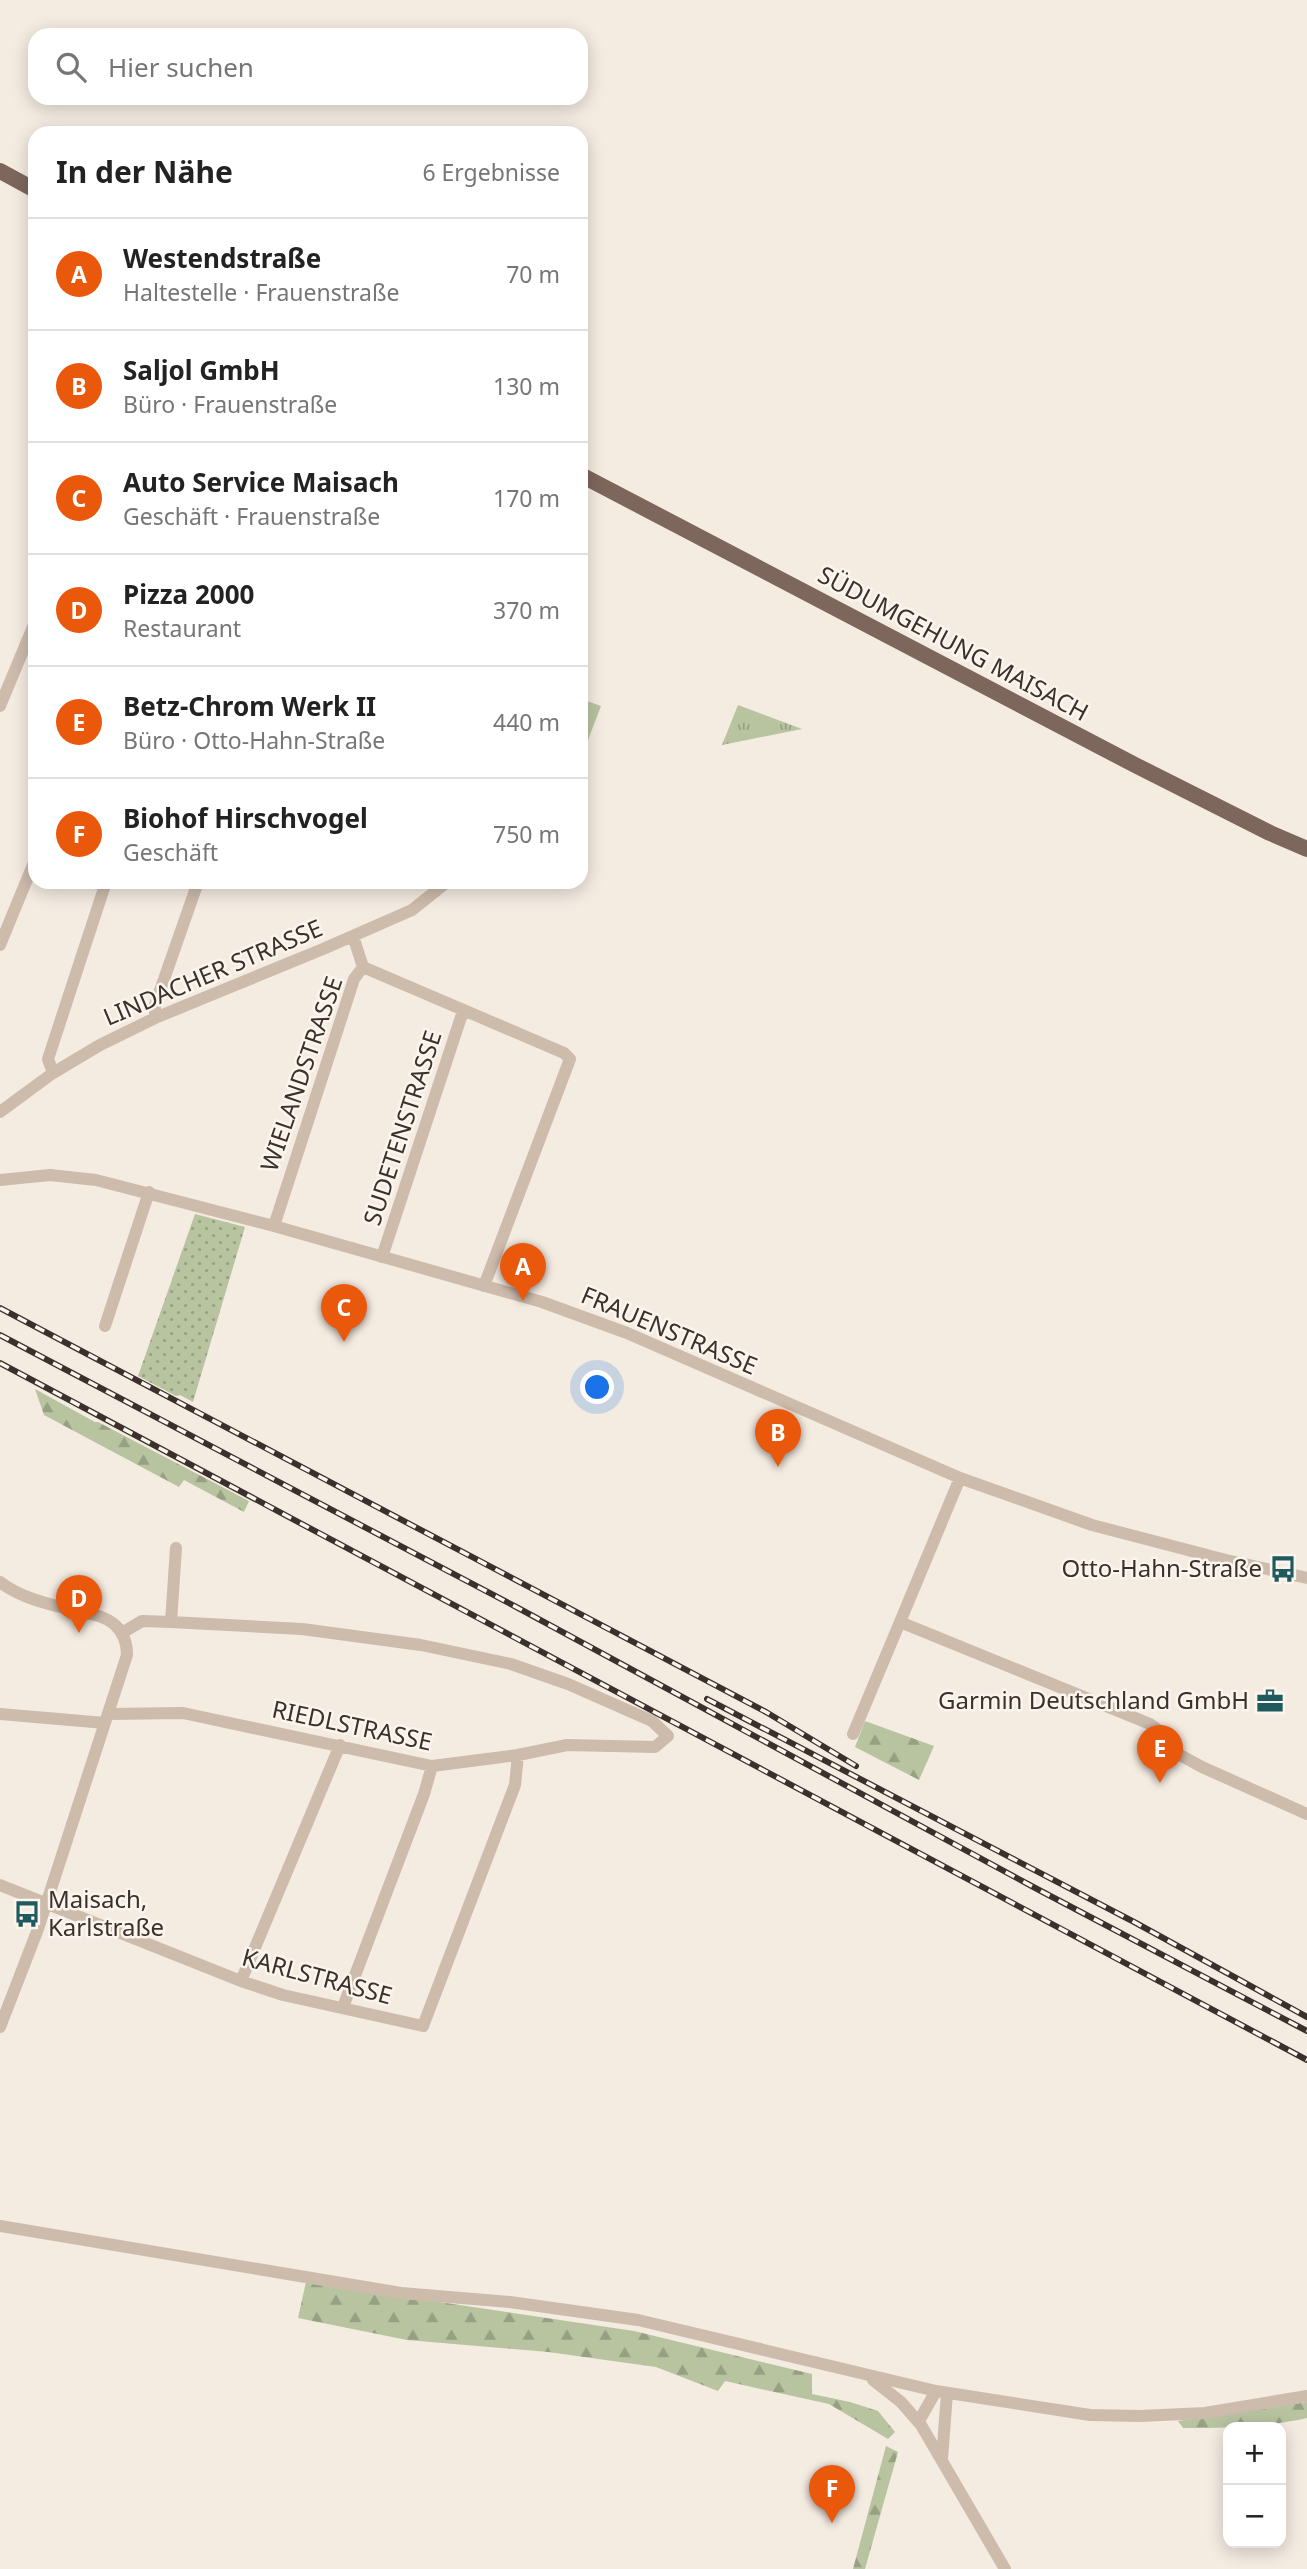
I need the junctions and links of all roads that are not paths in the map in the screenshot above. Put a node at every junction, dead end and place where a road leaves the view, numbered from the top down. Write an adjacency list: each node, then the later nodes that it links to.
1 (0, 171): 2 (main road)
2 (28, 186)
3 (588, 479): 6 (main road, SÜDUMGEHUNG MAISACH)
4 (28, 639): 5 (street)
5 (0, 706)
6 (1307, 849)
7 (28, 877): 12 (street)
8 (104, 889): 16 (street)
9 (196, 889): 15 (street)
10 (438, 889): 11 (street, LINDACHER STRASSE)
11 (354, 936): 13 (street, WIELANDSTRASSE); 15 (street, LINDACHER STRASSE)
12 (0, 945)
13 (363, 967): 14 (street); 20 (street, WIELANDSTRASSE)
14 (463, 1011): 21 (street, SUDETENSTRASSE); 22 (street)
15 (155, 1018): 16 (street, LINDACHER STRASSE)
16 (53, 1073): 17 (street, LINDACHER STRASSE)
17 (0, 1112)
18 (0, 1180): 19 (street, FRAUENSTRASSE)
19 (149, 1192): 20 (street, FRAUENSTRASSE); 23 (street)
20 (274, 1226): 21 (street, FRAUENSTRASSE)
21 (382, 1257): 22 (street, FRAUENSTRASSE)
22 (484, 1286): 24 (street, FRAUENSTRASSE)
23 (105, 1326)
24 (960, 1478): 26 (street, FRAUENSTRASSE); 29 (street)
25 (176, 1548): 28 (street)
26 (1307, 1578)
27 (0, 1582): 30 (street)
28 (171, 1622): 30 (street); 35 (street, RIEDLSTRASSE)
29 (900, 1622): 33 (street); 37 (street)
30 (122, 1633): 32 (street)
31 (0, 1714): 32 (street, RIEDLSTRASSE)
32 (106, 1718): 34 (street, RIEDLSTRASSE); 39 (street)
33 (853, 1734)
34 (340, 1745): 36 (street, RIEDLSTRASSE); 40 (street)
35 (517, 1755): 36 (street, RIEDLSTRASSE); 41 (street, KARLSTRASSE)
36 (432, 1766): 41 (street)
37 (1307, 1814)
38 (0, 1885): 39 (street, KARLSTRASSE)
39 (46, 1904): 40 (street, KARLSTRASSE); 42 (street)
40 (241, 1981): 41 (street, KARLSTRASSE)
41 (343, 2007)
42 (0, 2027)
43 (0, 2226): 44 (street)
44 (863, 2374): 45 (street); 47 (street)
45 (942, 2392): 46 (street); 47 (street); 48 (street)
46 (1307, 2396)
47 (919, 2421): 48 (street)
48 (943, 2460): 49 (street)
49 (1005, 2569)

